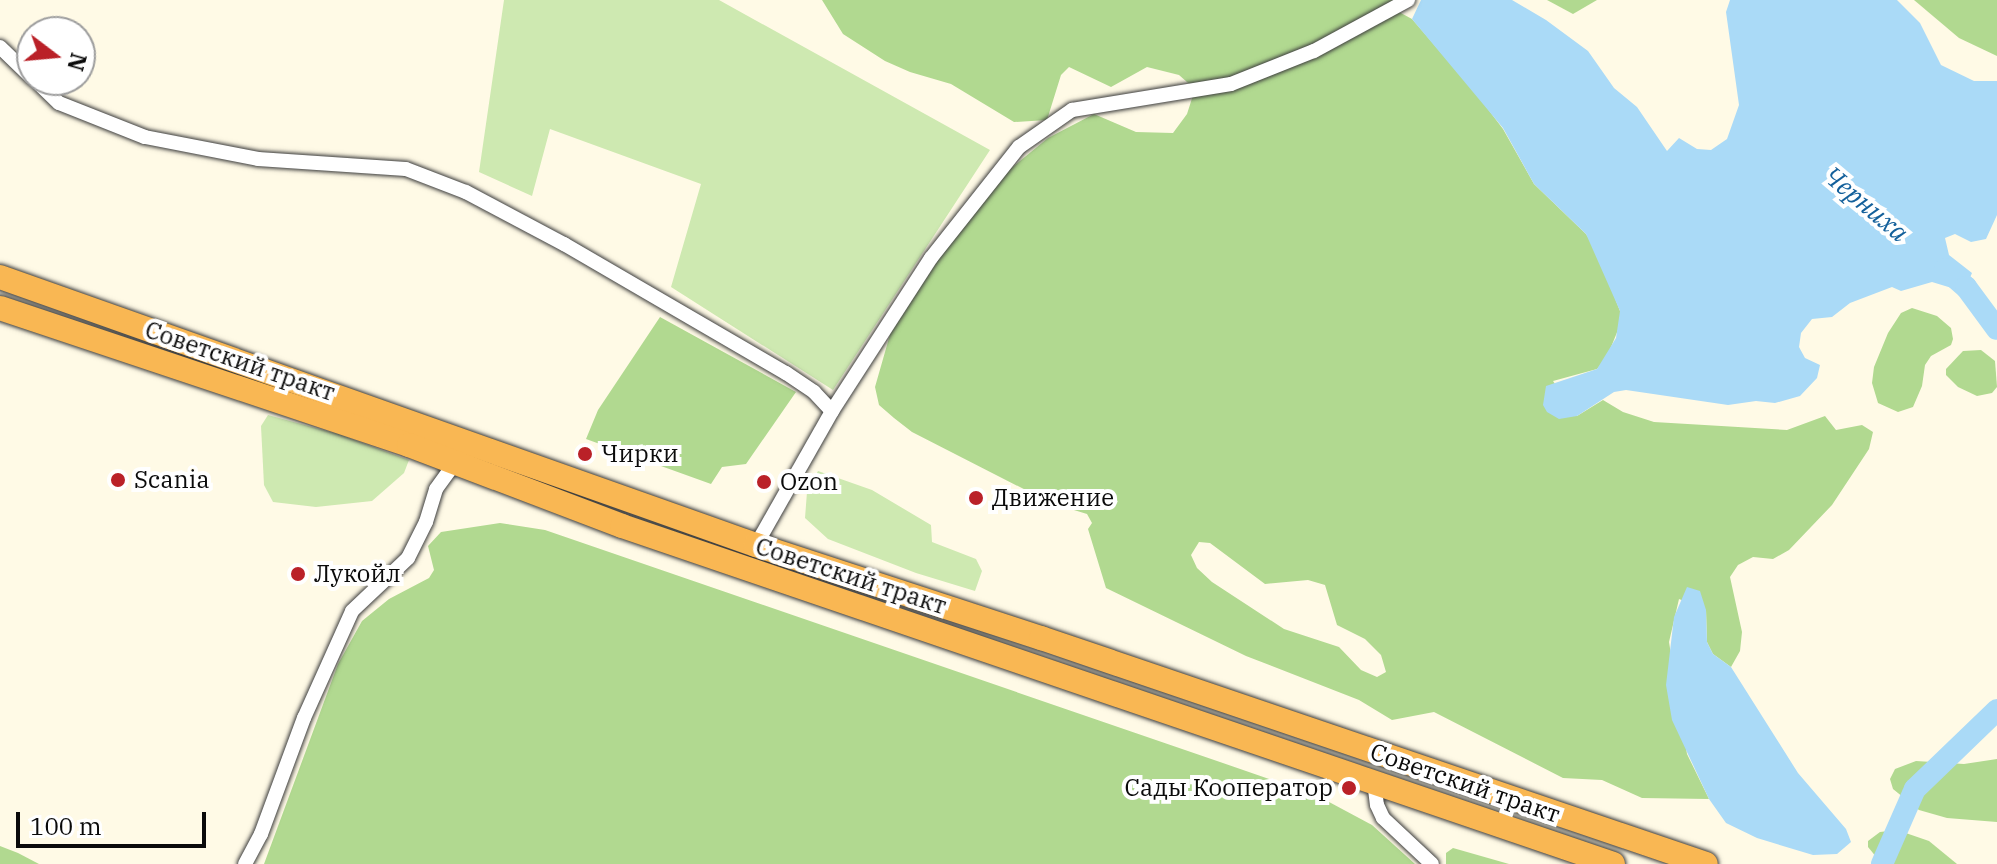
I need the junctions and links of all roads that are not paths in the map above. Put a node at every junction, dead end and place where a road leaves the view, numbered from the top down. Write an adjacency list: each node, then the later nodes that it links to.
1 (1408, 0): 7 (street)
2 (0, 47): 3 (street)
3 (16, 63)
4 (51, 96): 7 (street)
5 (0, 277): 9 (highway, Советский тракт)
6 (0, 308): 8 (highway, Советский тракт)
7 (832, 411): 9 (street)
8 (455, 463): 10 (highway, Советский тракт); 11 (street)
9 (756, 545): 14 (highway, Советский тракт)
10 (1374, 781): 12 (street); 13 (highway, Советский тракт)
11 (245, 864)
12 (1432, 864)
13 (1613, 864)
14 (1706, 864)

